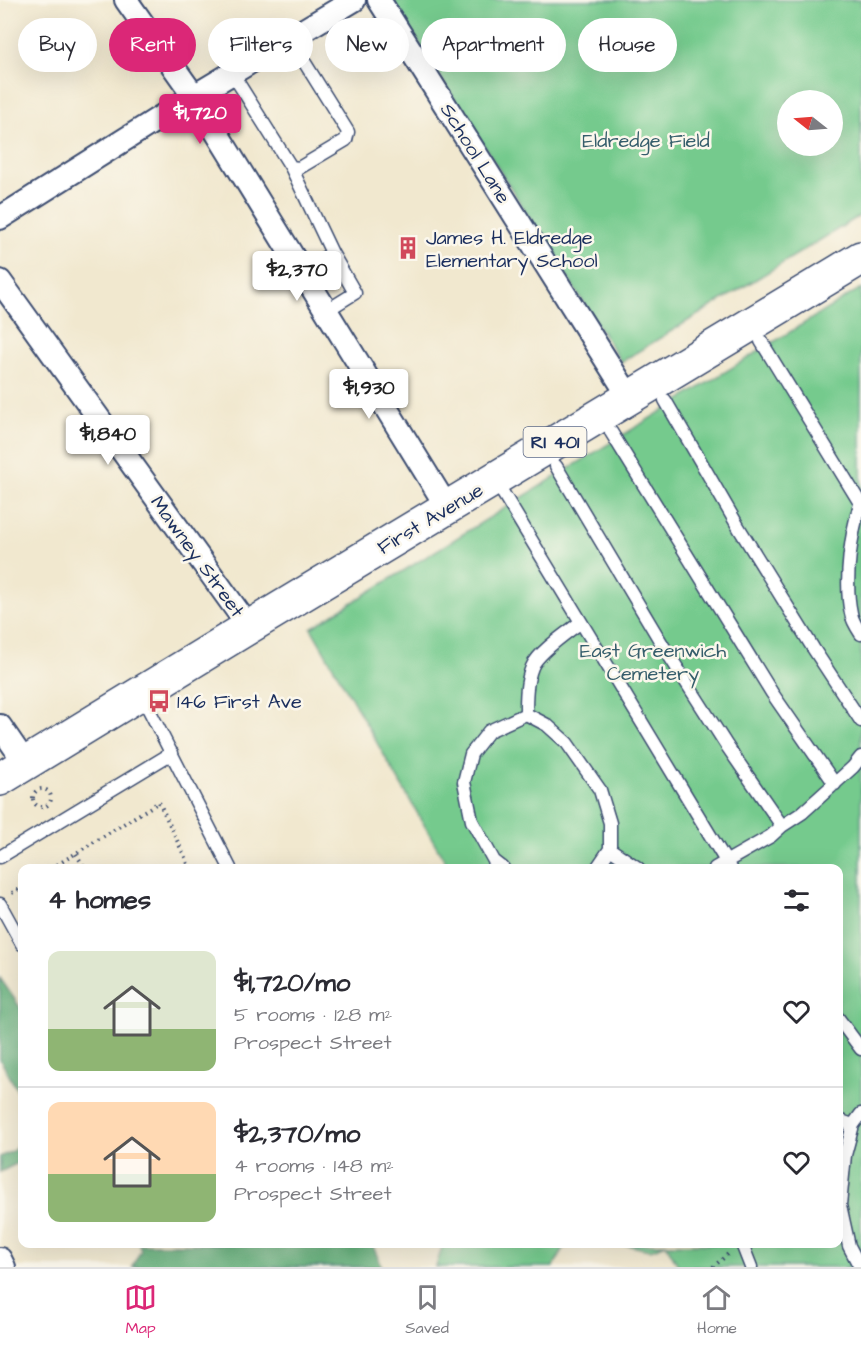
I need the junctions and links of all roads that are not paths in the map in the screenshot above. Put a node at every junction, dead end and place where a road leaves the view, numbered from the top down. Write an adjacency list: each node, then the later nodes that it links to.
1 (126, 0): 7 (street)
2 (354, 0): 4 (street)
3 (379, 0): 16 (street, School Lane)
4 (313, 25)
5 (311, 72): 8 (lane)
6 (232, 73): 7 (street); 8 (lane)
7 (194, 96): 9 (street); 12 (street)
8 (291, 167): 10 (lane)
9 (0, 218)
10 (332, 253): 12 (lane); 14 (lane)
11 (861, 258): 16 (main road, First Avenue / RI 401)
12 (302, 272): 14 (street)
13 (0, 281): 26 (street, Mawney Street)
14 (326, 311): 22 (street)
15 (761, 341): 21 (lane)
16 (630, 398): 20 (main road, First Avenue / RI 401)
17 (665, 400): 30 (lane)
18 (611, 432): 35 (lane)
19 (556, 466): 36 (lane)
20 (495, 479): 22 (main road, First Avenue / RI 401); 25 (lane)
21 (861, 502): 24 (lane)
22 (447, 507): 26 (main road, First Avenue / RI 401)
23 (861, 605): 24 (lane)
24 (851, 615): 27 (lane)
25 (581, 622): 29 (lane); 43 (lane)
26 (249, 627): 28 (main road, First Avenue / RI 401)
27 (861, 634)
28 (140, 693): 32 (lane); 34 (main road, First Avenue / RI 401)
29 (526, 714): 37 (lane); 40 (lane)
30 (861, 721)
31 (0, 726): 34 (street)
32 (172, 753): 38 (lane); 39 (lane)
33 (861, 757): 35 (lane)
34 (13, 772)
35 (835, 784): 36 (lane)
36 (782, 826): 44 (lane)
37 (610, 849): 41 (lane); 42 (lane)
38 (0, 857)
39 (228, 864)
40 (498, 864)
41 (600, 864)
42 (632, 864)
43 (722, 864)
44 (729, 864)
45 (0, 904): 46 (lane)
46 (18, 937)
47 (843, 1025): 48 (lane)
48 (861, 1049)
49 (861, 1114): 51 (lane)
50 (843, 1121): 51 (lane)
51 (853, 1125): 52 (lane)
52 (843, 1175)
53 (843, 1219): 58 (lane)
54 (744, 1248): 57 (lane)
55 (0, 1259): 56 (street)
56 (4, 1267)
57 (751, 1267)
58 (860, 1267)

